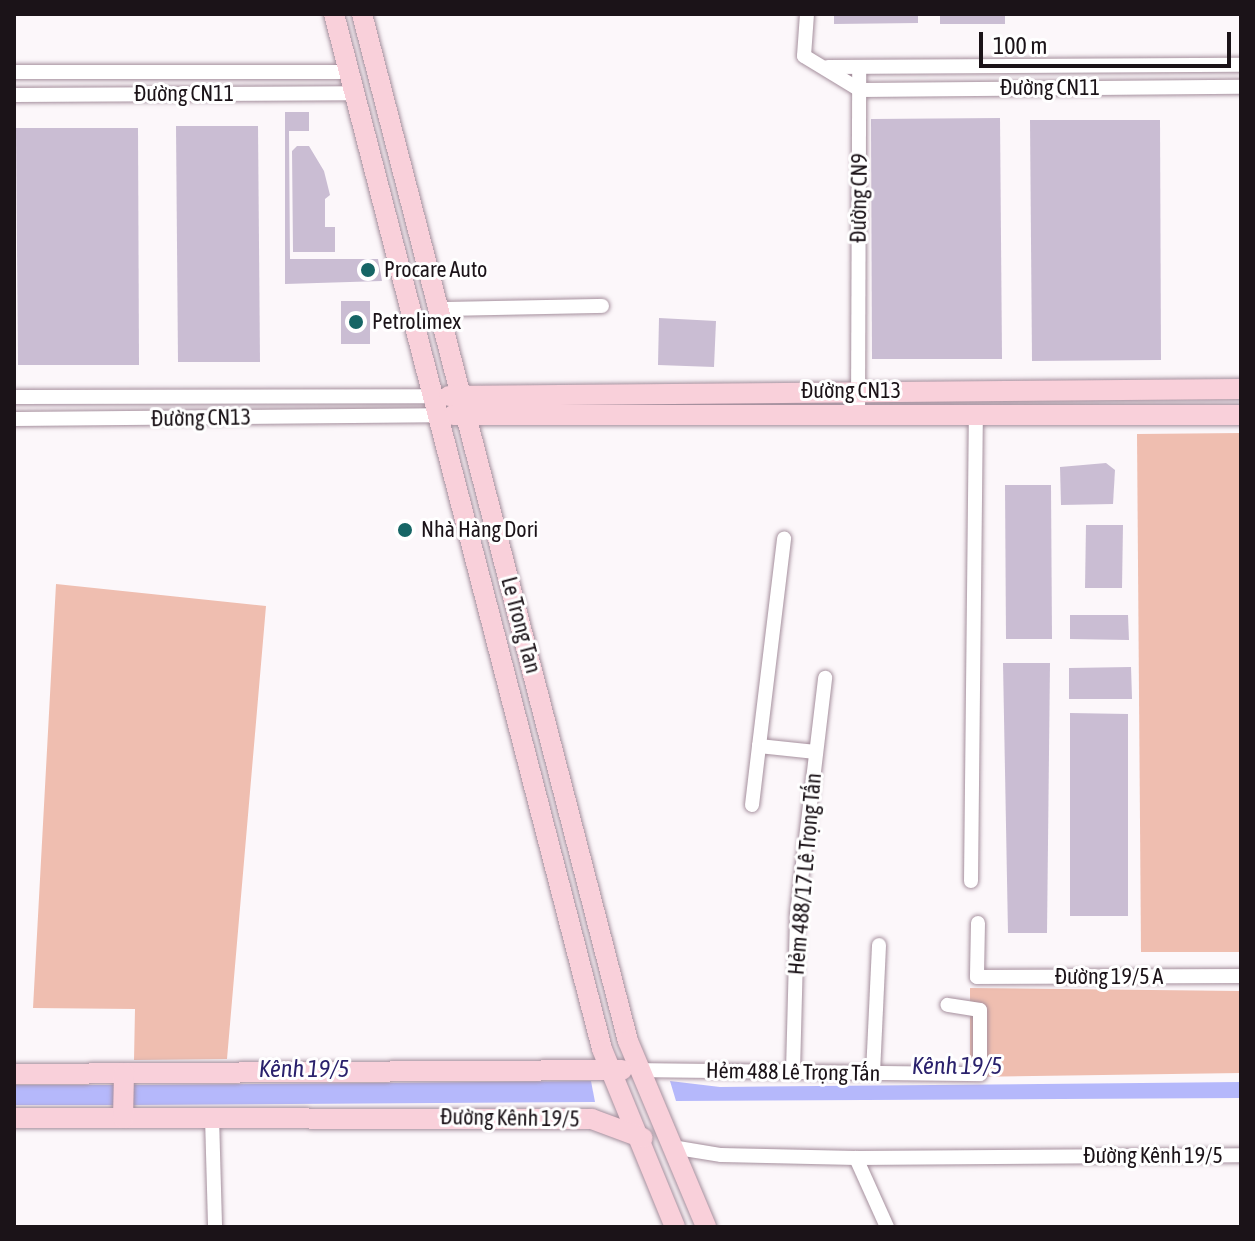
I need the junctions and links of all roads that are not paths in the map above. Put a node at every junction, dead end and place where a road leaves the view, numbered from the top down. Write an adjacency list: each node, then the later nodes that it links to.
1 (334, 14): 8 (street, Le Trong Tan)
2 (362, 14): 14 (street, Le Trong Tan)
3 (807, 14): 5 (street)
4 (1241, 65): 6 (street, Đường CN11)
5 (828, 67): 6 (street, Đường CN11); 10 (street)
6 (859, 67): 10 (street, Đường CN9)
7 (14, 72): 8 (street, Đường CN11)
8 (349, 72): 11 (street, Le Trong Tan)
9 (1241, 87): 10 (street, Đường CN11)
10 (860, 90): 16 (street, Đường CN9)
11 (354, 93): 12 (street, Đường CN11); 22 (street, Le Trong Tan)
12 (14, 95)
13 (602, 306): 14 (street)
14 (439, 309): 21 (street, Le Trong Tan)
15 (1241, 389): 17 (street, Đường CN13)
16 (857, 390): 17 (street, Đường CN13); 18 (street, Đường CN13); 24 (street, Đường CN9)
17 (1016, 390): 27 (street)
18 (778, 391): 21 (street, Đường CN13); 23 (street)
19 (14, 397): 20 (street, Đường CN13)
20 (141, 397): 22 (street, Đường CN13); 28 (street)
21 (463, 405): 22 (street); 23 (street, Đường CN13); 41 (street, Le Trong Tan)
22 (434, 406): 28 (street, Đường CN13); 40 (street, Le Trong Tan)
23 (780, 414): 24 (street, Đường CN13)
24 (858, 414): 26 (street, Đường CN13)
25 (1241, 415): 27 (street, Đường CN13)
26 (976, 416): 27 (street, Đường CN13); 35 (street)
27 (1017, 416)
28 (141, 418): 29 (street, Đường CN13)
29 (14, 419)
30 (784, 538): 32 (street)
31 (825, 678): 33 (street, Hẻm 488/17 Lê Trọng Tấn)
32 (759, 746): 33 (street); 34 (street)
33 (816, 752): 42 (street, Hẻm 488/17 Lê Trọng Tấn)
34 (752, 805)
35 (971, 881)
36 (978, 923): 38 (street, Đường 19/5 A)
37 (879, 945): 43 (street)
38 (1241, 976)
39 (947, 1005): 43 (street, Hẻm 488 Lê Trọng Tấn)
40 (609, 1070): 41 (street, Đường Kênh 19/5); 45 (street, Đường Kênh 19/5); 48 (street, Le Trong Tan)
41 (638, 1070): 42 (street, Hẻm 488 Lê Trọng Tấn); 49 (street, Le Trong Tan)
42 (793, 1071): 43 (street, Hẻm 488 Lê Trọng Tấn)
43 (873, 1073)
44 (14, 1074): 45 (street, Đường Kênh 19/5)
45 (123, 1095): 46 (street, Đường Kênh 19/5); 47 (street, Đường Kênh 19/5)
46 (212, 1117): 48 (street, Đường Kênh 19/5); 52 (street)
47 (14, 1118)
48 (637, 1136): 49 (street, Đường Kênh 19/5); 53 (street, Le Trong Tan)
49 (672, 1147): 51 (street, Đường Kênh 19/5); 54 (street, Le Trong Tan)
50 (1241, 1155): 51 (street, Đường Kênh 19/5)
51 (856, 1158): 55 (street)
52 (215, 1227)
53 (675, 1227)
54 (706, 1227)
55 (887, 1227)

